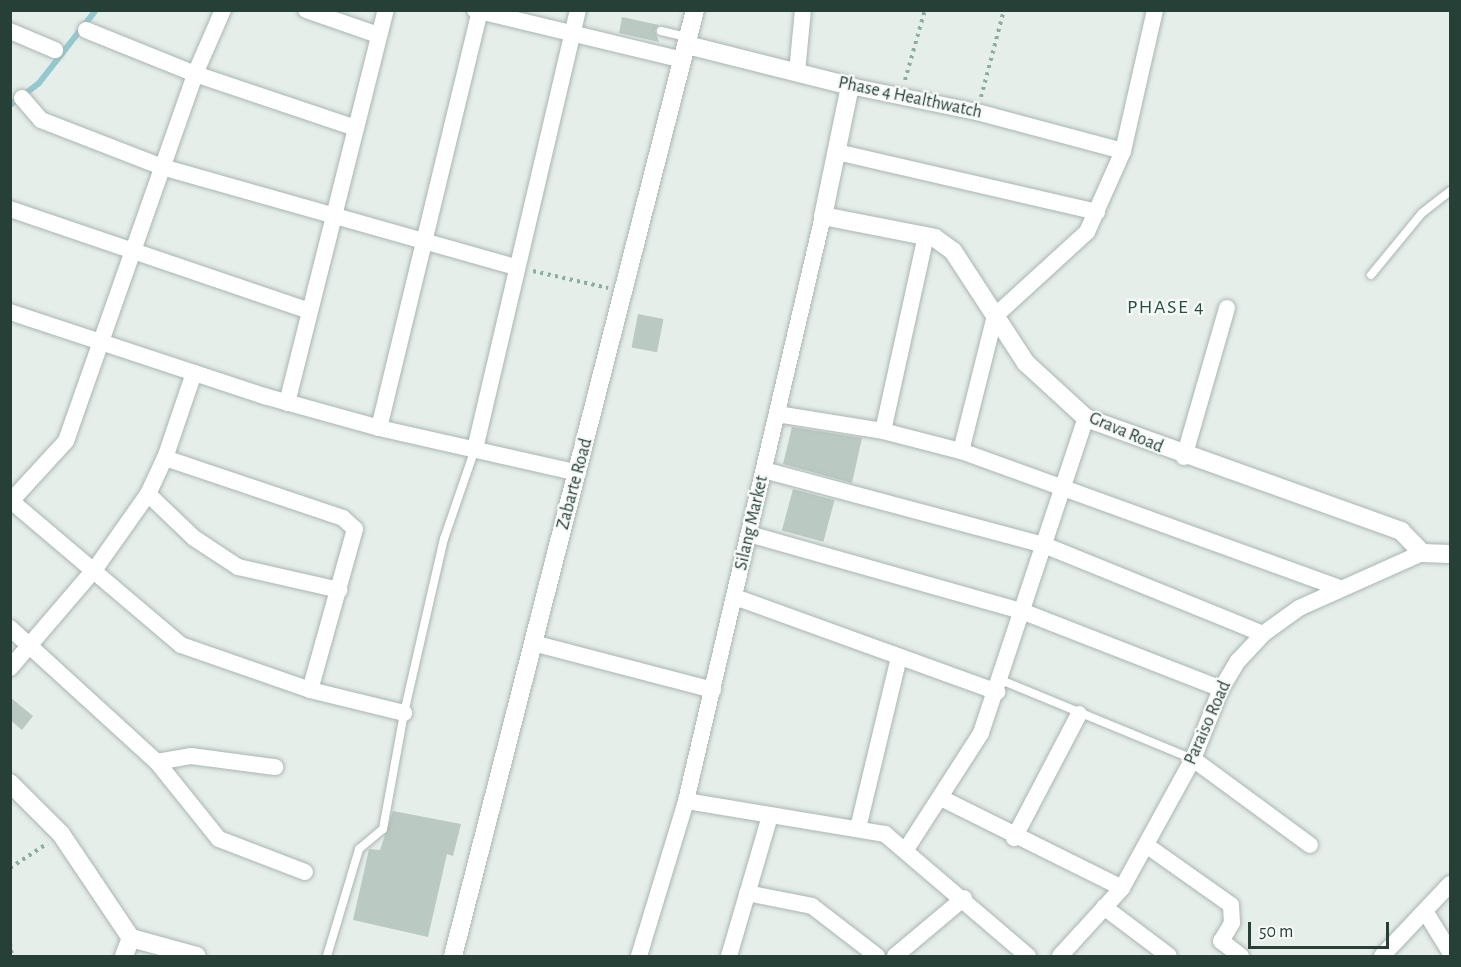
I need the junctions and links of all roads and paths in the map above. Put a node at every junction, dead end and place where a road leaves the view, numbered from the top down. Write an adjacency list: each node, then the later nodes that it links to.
1 (223, 10): 19 (street)
2 (306, 10): 14 (street)
3 (386, 10): 14 (street)
4 (578, 10): 15 (street)
5 (695, 10): 16 (street, Zabarte Road)
6 (803, 10): 18 (street)
7 (925, 10): 21 (path)
8 (1004, 10): 23 (path)
9 (1155, 10): 25 (street)
10 (477, 11): 15 (street); 34 (street)
11 (86, 30): 19 (street)
12 (10, 31): 17 (street)
13 (661, 31): 16 (lane)
14 (378, 35): 24 (street)
15 (572, 35): 16 (street); 36 (street)
16 (686, 47): 18 (street, Phase 4 Healthwatch); 38 (street, Zabarte Road)
17 (55, 50)
18 (797, 72): 20 (street, Phase 4 Healthwatch)
19 (195, 74): 24 (street); 27 (street)
20 (850, 86): 21 (street, Phase 4 Healthwatch); 26 (street, Silang Market)
21 (902, 96): 23 (street, Phase 4 Healthwatch)
22 (22, 98): 27 (street)
23 (977, 112): 25 (street, Phase 4 Healthwatch)
24 (356, 128): 32 (street)
25 (1125, 146): 30 (street)
26 (837, 152): 30 (street); 31 (street, Silang Market)
27 (162, 167): 32 (street); 35 (street)
28 (1450, 191): 37 (lane)
29 (10, 209): 35 (street)
30 (1097, 212): 41 (street)
31 (823, 216): 33 (street, Grava Road); 46 (street, Silang Market)
32 (330, 218): 34 (street); 40 (street)
33 (926, 236): 41 (street, Grava Road); 49 (street)
34 (423, 243): 36 (street); 48 (street)
35 (132, 252): 40 (street); 43 (street)
36 (515, 267): 38 (path); 50 (street)
37 (1371, 275)
38 (626, 292): 55 (street, Zabarte Road)
39 (1227, 308): 52 (street)
40 (309, 311): 45 (street)
41 (994, 316): 47 (street, Grava Road); 51 (street)
42 (12, 318): 43 (street)
43 (103, 340): 44 (street); 58 (street)
44 (194, 373): 45 (street); 53 (street)
45 (287, 403): 48 (street)
46 (777, 414): 49 (street); 54 (street, Silang Market)
47 (1086, 418): 52 (street, Grava Road); 56 (street)
48 (379, 428): 50 (street)
49 (883, 431): 51 (street)
50 (475, 449): 55 (street); 78 (lane)
51 (961, 451): 56 (street)
52 (1184, 456): 61 (street, Grava Road)
53 (165, 458): 57 (street); 65 (street)
54 (764, 470): 59 (street, Silang Market); 60 (street)
55 (578, 473): 70 (street, Zabarte Road)
56 (1062, 488): 60 (street); 64 (street)
57 (148, 494): 63 (street); 65 (street)
58 (11, 501): 63 (street)
59 (749, 534): 66 (street, Silang Market); 67 (street)
60 (1044, 545): 67 (street); 69 (street)
61 (1422, 553): 62 (street, Paraiso Road); 64 (street, Paraiso Road)
62 (1450, 554)
63 (94, 568): 71 (street); 76 (street)
64 (1340, 588): 69 (street, Paraiso Road)
65 (339, 590): 76 (street)
66 (735, 597): 72 (street); 77 (street, Silang Market)
67 (1024, 612): 74 (street); 75 (street)
68 (10, 628): 71 (street)
69 (1263, 634): 75 (street, Paraiso Road)
70 (533, 643): 77 (street); 108 (street, Zabarte Road)
71 (29, 645): 73 (street); 81 (street)
72 (899, 657): 74 (street); 87 (street)
73 (10, 668)
74 (999, 686): 79 (lane); 84 (street)
75 (1221, 689): 80 (street, Paraiso Road)
76 (310, 690): 78 (street)
77 (713, 690): 85 (street, Silang Market)
78 (404, 713): 107 (lane)
79 (1078, 714): 80 (lane); 89 (street)
80 (1193, 759): 90 (street, Paraiso Road); 91 (street)
81 (157, 762): 82 (street); 94 (street)
82 (275, 767)
83 (10, 783): 88 (street)
84 (941, 798): 89 (street); 92 (street)
85 (686, 801): 86 (street); 109 (street, Silang Market)
86 (770, 816): 87 (street); 97 (street)
87 (858, 828): 92 (street)
88 (61, 834): 93 (path); 101 (street)
89 (1014, 838): 96 (street)
90 (1146, 845): 96 (street, Paraiso Road); 116 (street)
91 (1310, 845)
92 (906, 848): 98 (street)
93 (10, 868)
94 (305, 872)
95 (1450, 884): 100 (street)
96 (1122, 888): 99 (street, Paraiso Road)
97 (747, 893): 110 (street); 111 (street)
98 (964, 898): 112 (street); 113 (street)
99 (1104, 907): 114 (street, Paraiso Road); 115 (street)
100 (1425, 911): 103 (street); 117 (street)
101 (131, 938): 105 (street); 106 (street)
102 (10, 943): 104 (path)
103 (1450, 952)
104 (12, 957)
105 (124, 957)
106 (197, 957)
107 (327, 957)
108 (453, 957)
109 (639, 957)
110 (729, 957)
111 (877, 957)
112 (895, 957)
113 (1028, 957)
114 (1060, 957)
115 (1169, 957)
116 (1241, 957)
117 (1382, 957)

